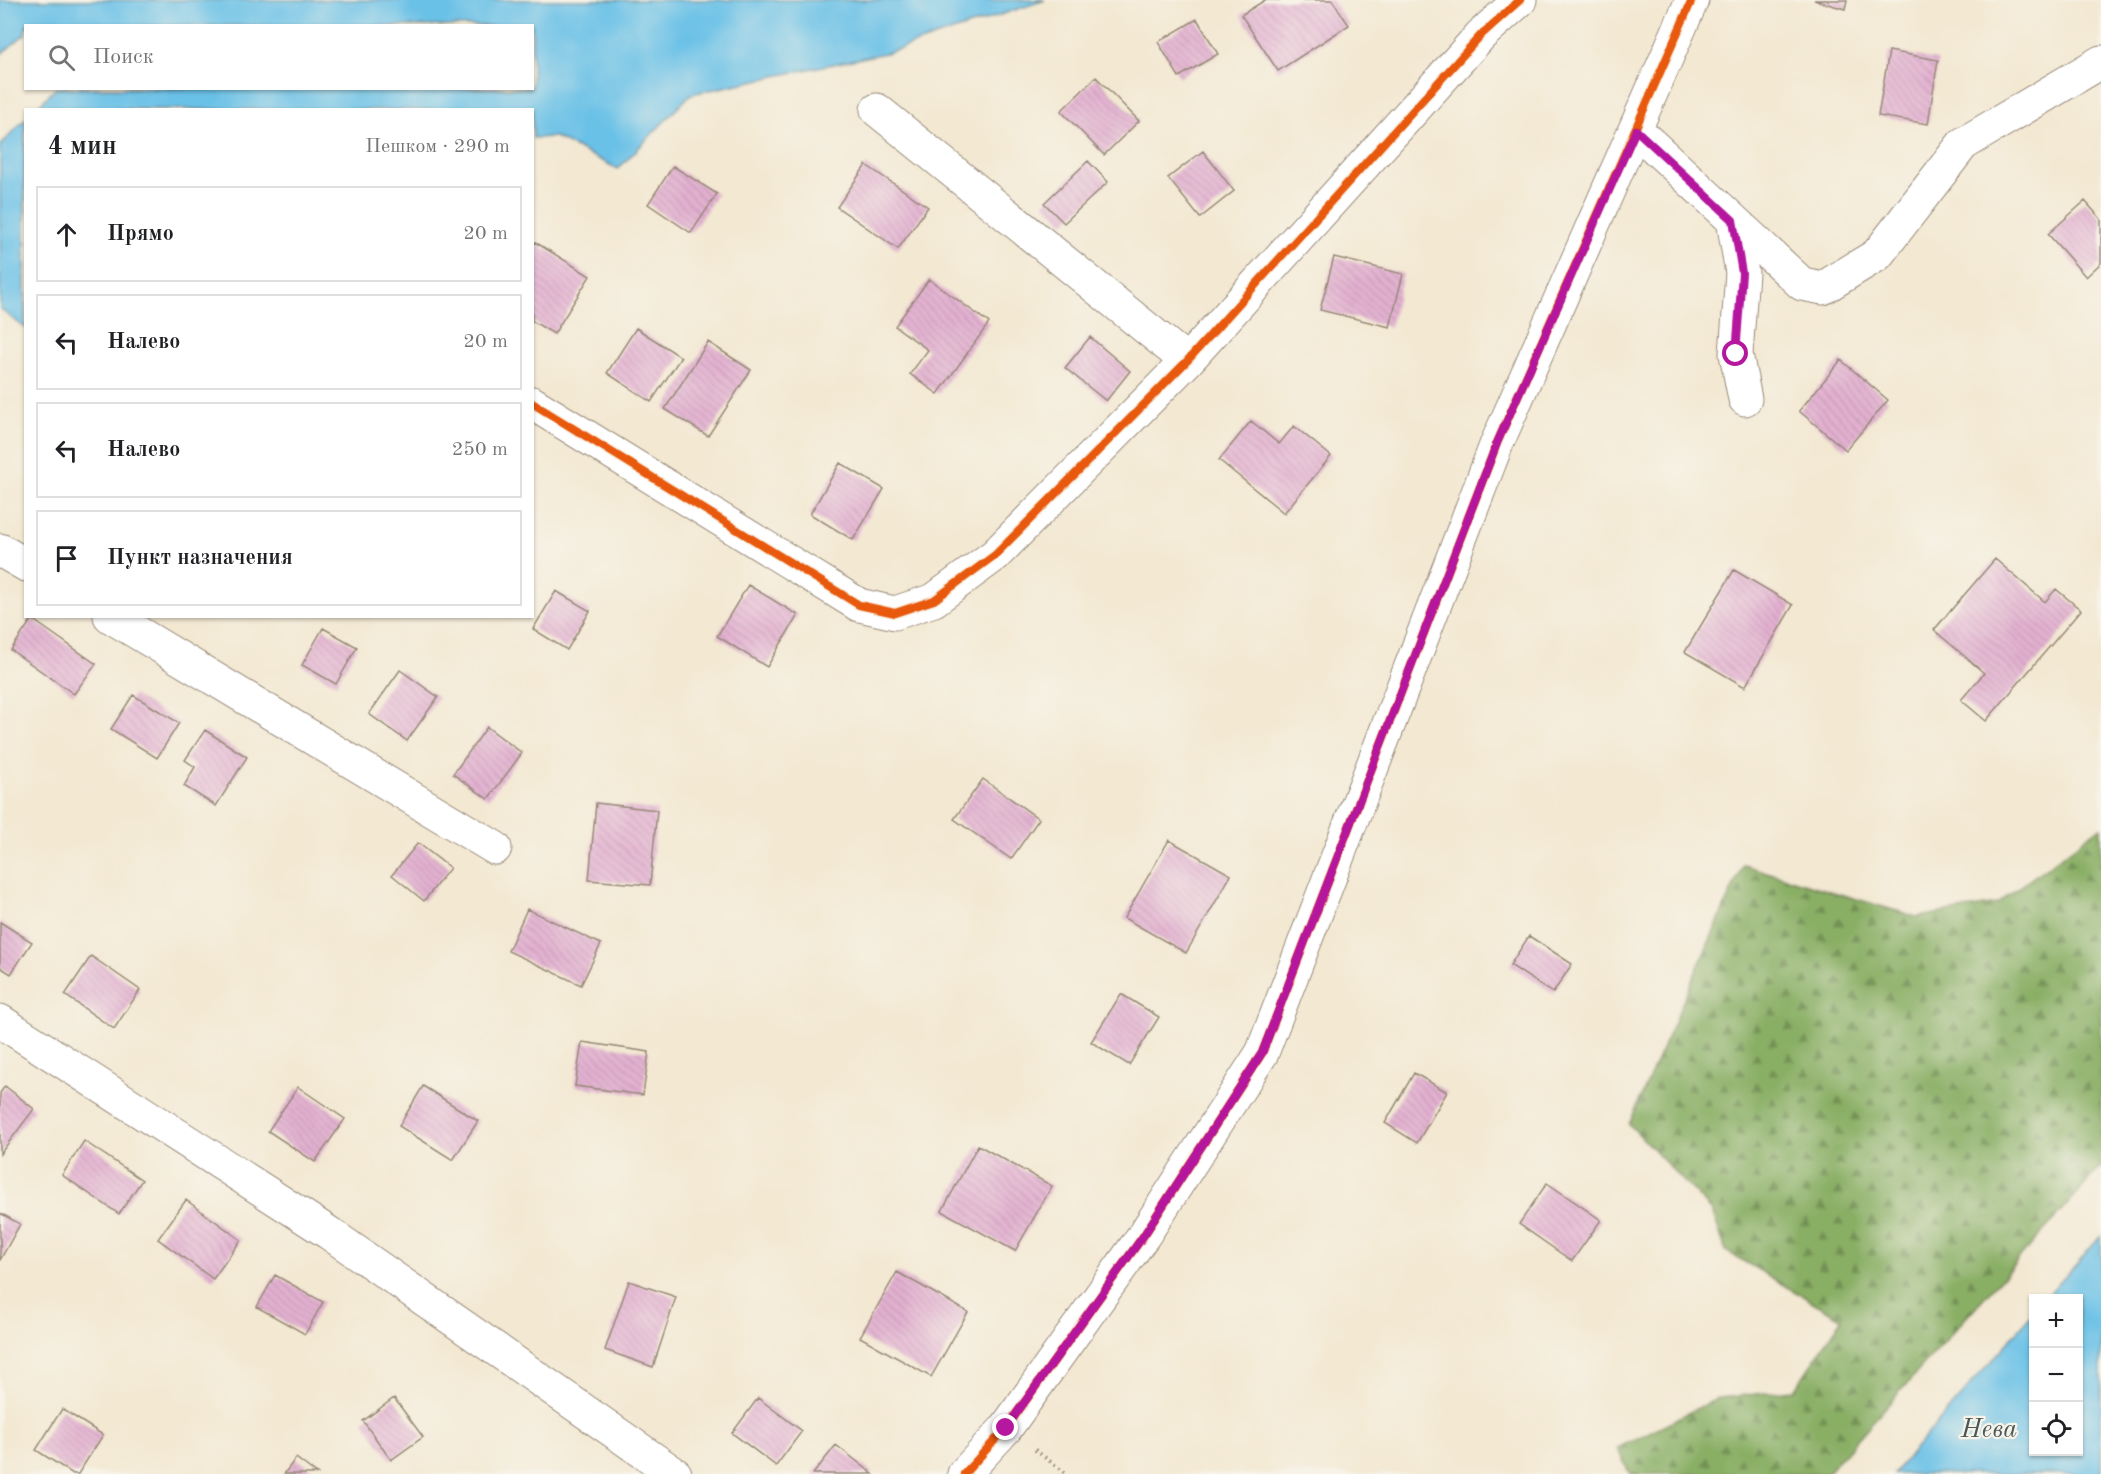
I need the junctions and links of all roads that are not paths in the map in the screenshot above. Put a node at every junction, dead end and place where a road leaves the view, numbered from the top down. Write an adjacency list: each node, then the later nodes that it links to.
1 (1520, 0): 7 (street)
2 (1692, 0): 5 (street)
3 (2101, 62): 6 (street)
4 (878, 110): 7 (street)
5 (1636, 130): 6 (street); 14 (street)
6 (1733, 220): 8 (street)
7 (1187, 361): 9 (street)
8 (1745, 399)
9 (534, 404)
10 (113, 618): 11 (street)
11 (495, 848)
12 (0, 1022): 13 (street)
13 (675, 1474)
14 (964, 1474)

